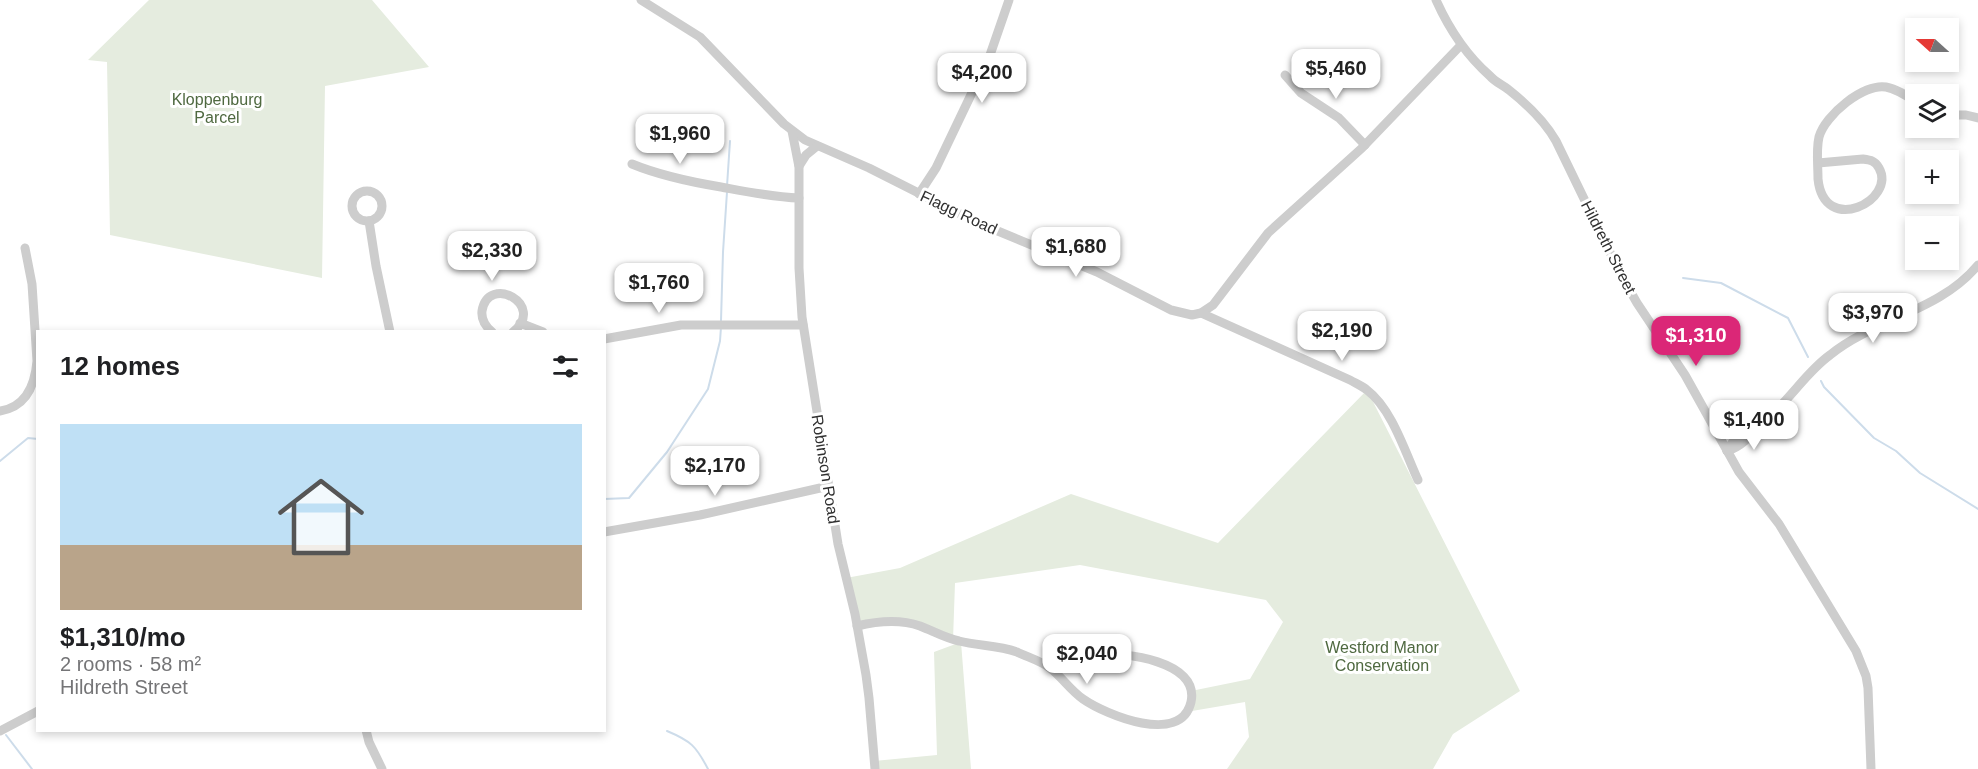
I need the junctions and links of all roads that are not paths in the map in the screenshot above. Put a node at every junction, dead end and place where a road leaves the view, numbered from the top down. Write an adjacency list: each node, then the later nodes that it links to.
1 (641, 0): 9 (street, Flagg Road)
2 (1009, 0): 15 (street)
3 (1436, 0): 4 (street, Hildreth Street)
4 (1461, 45): 10 (street); 31 (street, Hildreth Street)
5 (1285, 75): 10 (street)
6 (1905, 96): 12 (street)
7 (1959, 115): 8 (street)
8 (1978, 118)
9 (792, 130): 11 (street, Flagg Road); 14 (street, Robinson Road)
10 (1365, 145): 20 (street)
11 (817, 146): 14 (street); 15 (street, Flagg Road)
12 (1818, 163): 12 (street)
13 (632, 164): 16 (street)
14 (799, 167): 16 (street, Robinson Road)
15 (919, 194): 20 (street, Flagg Road)
16 (799, 198): 22 (street, Robinson Road)
17 (369, 221): 23 (street)
18 (25, 248): 28 (street)
19 (1978, 265): 31 (street)
20 (1201, 313): 32 (street)
21 (520, 323): 24 (street); 25 (street); 26 (street)
22 (803, 325): 27 (street); 33 (street, Robinson Road)
23 (390, 330)
24 (490, 330)
25 (515, 330)
26 (538, 330)
27 (606, 339)
28 (36, 346)
29 (36, 373): 30 (street)
30 (0, 411)
31 (1726, 451): 42 (street, Hildreth Street)
32 (1418, 480)
33 (829, 486): 34 (street); 35 (street, Robinson Road)
34 (606, 532)
35 (857, 626): 36 (street); 41 (street, Robinson Road)
36 (1049, 667): 36 (street)
37 (36, 712): 38 (street)
38 (0, 731)
39 (366, 732): 40 (street)
40 (382, 769)
41 (874, 769)
42 (1871, 769)

